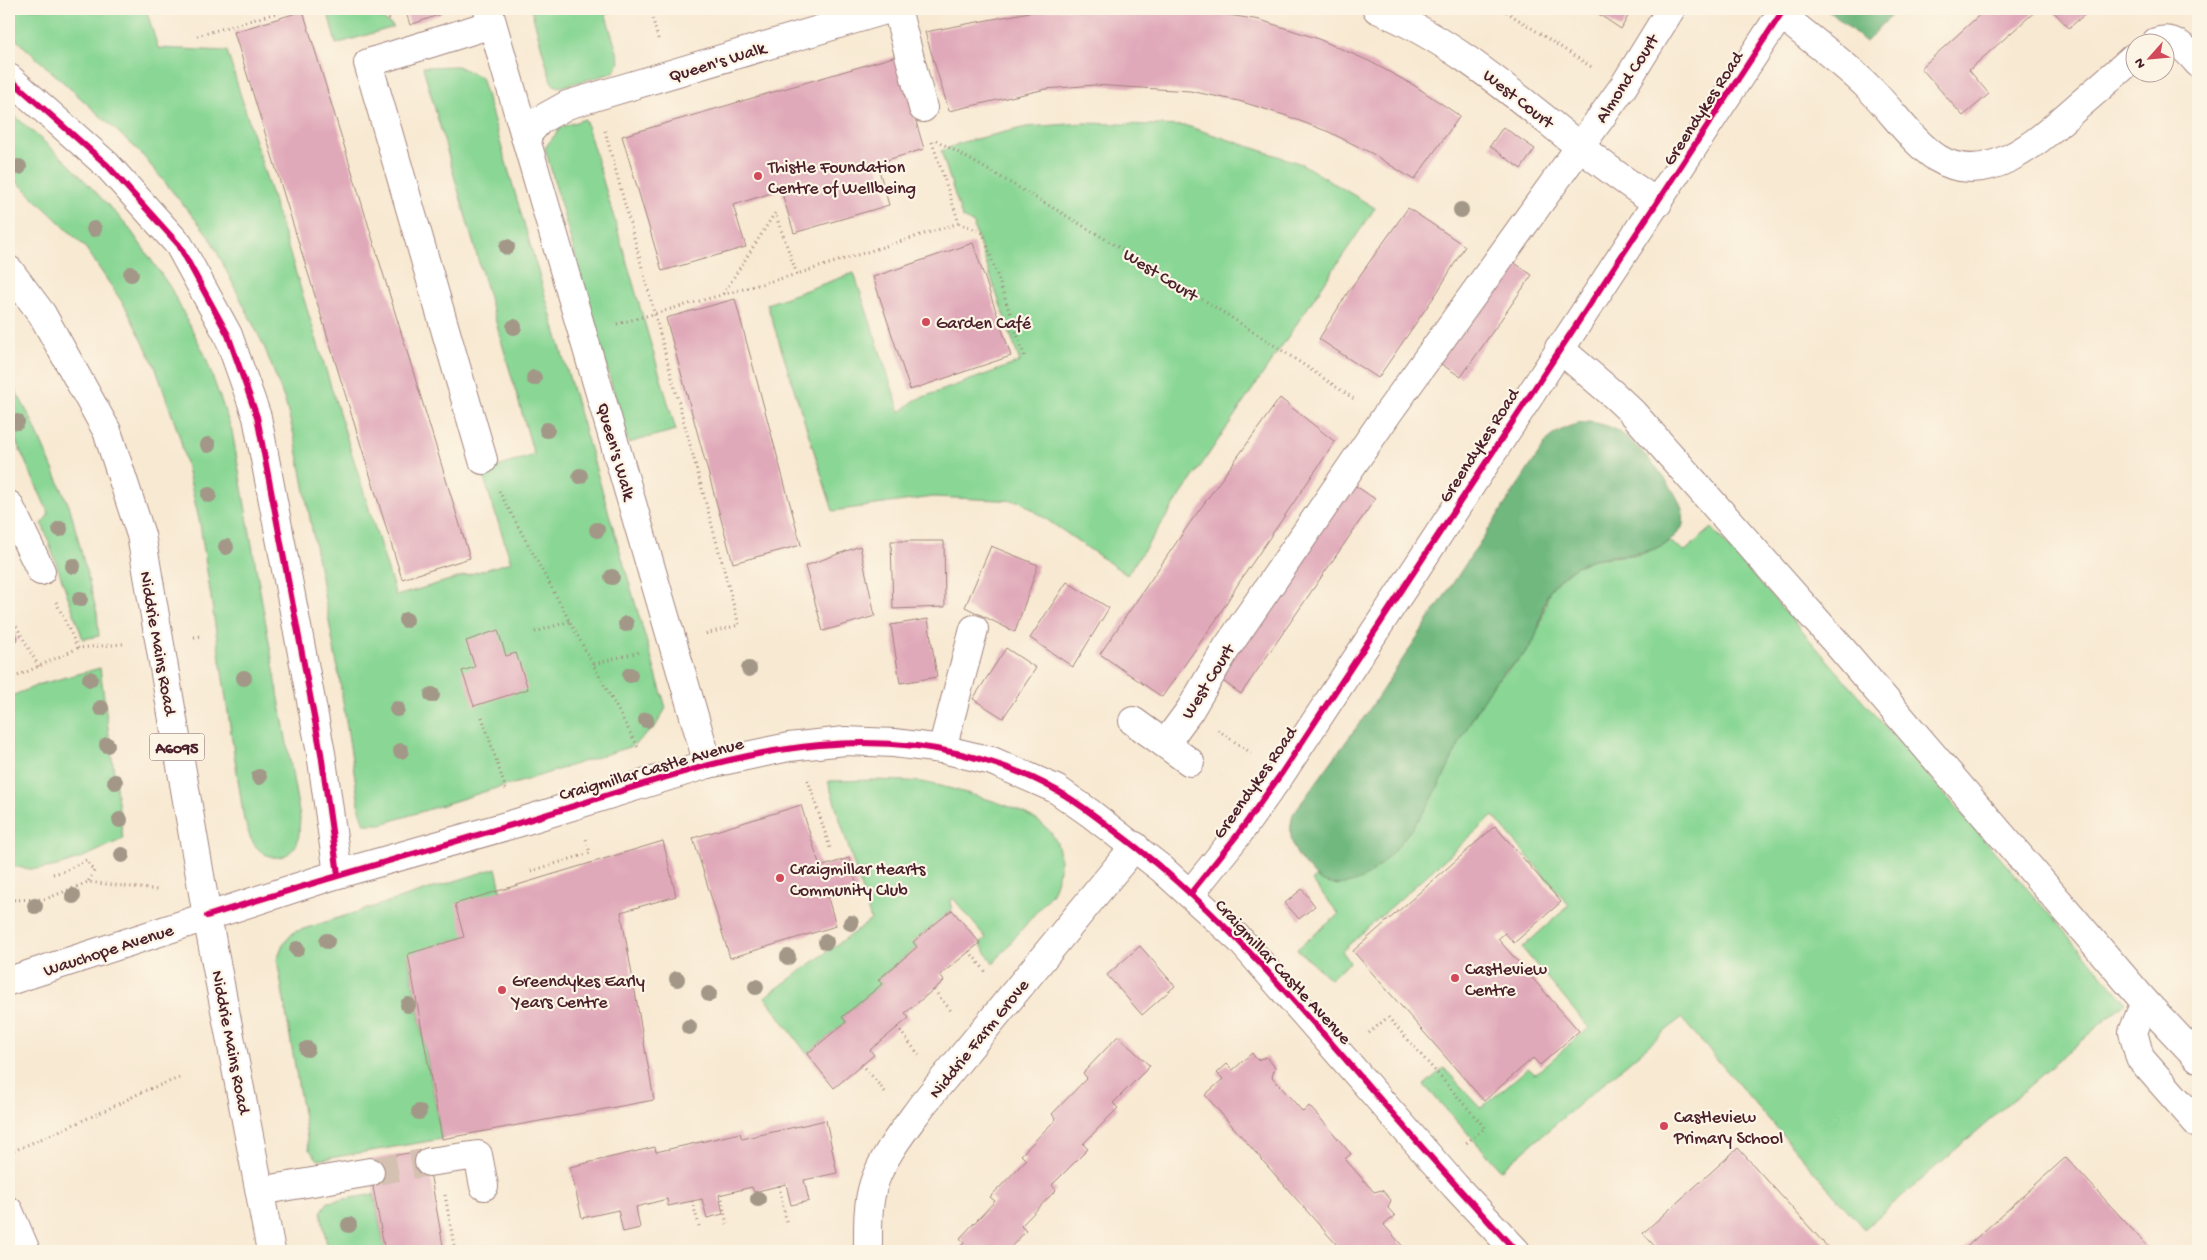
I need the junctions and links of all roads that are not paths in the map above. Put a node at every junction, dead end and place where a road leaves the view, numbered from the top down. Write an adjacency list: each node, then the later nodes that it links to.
1 (889, 9): 12 (street, Queen's Walk)
2 (897, 9): 11 (street)
3 (1377, 9): 13 (street, West Court)
4 (1671, 9): 13 (street, Almond Court)
5 (1783, 11): 9 (street); 14 (street, Greendykes Road)
6 (490, 17): 12 (street, Queen's Walk); 17 (street, Queen's Walk)
7 (2174, 42): 8 (street)
8 (2198, 63)
9 (2124, 66)
10 (9, 78): 27 (street)
11 (923, 108)
12 (525, 137): 25 (street, Queen's Walk)
13 (1581, 146): 14 (street, West Court); 22 (street, West Court)
14 (1658, 203): 16 (street, Greendykes Road)
15 (9, 270): 29 (street, Niddrie Mains Road / A6095)
16 (1559, 348): 28 (street, Greendykes Road); 31 (street)
17 (483, 460)
18 (9, 505): 19 (street)
19 (41, 571)
20 (974, 628): 23 (street)
21 (1133, 721): 22 (street)
22 (1165, 744): 24 (street)
23 (942, 749): 25 (street, Craigmillar Castle Avenue); 26 (street, Craigmillar Castle Avenue)
24 (1190, 762)
25 (708, 764): 27 (street, Craigmillar Castle Avenue)
26 (1135, 846): 28 (street, Craigmillar Castle Avenue); 41 (street, Niddrie Farm Grove)
27 (338, 874): 29 (street, Craigmillar Castle Avenue)
28 (1190, 894): 42 (street, Craigmillar Castle Avenue)
29 (207, 916): 30 (street, Wauchope Avenue); 37 (street, Niddrie Mains Road / A6095)
30 (9, 980)
31 (2146, 1002): 32 (street); 33 (street)
32 (2198, 1058)
33 (2198, 1124)
34 (434, 1162): 36 (street)
35 (370, 1172): 37 (street)
36 (484, 1186)
37 (260, 1191): 40 (street, Niddrie Mains Road / A6095)
38 (9, 1211): 39 (street)
39 (26, 1251)
40 (271, 1251)
41 (868, 1251)
42 (1516, 1251)

